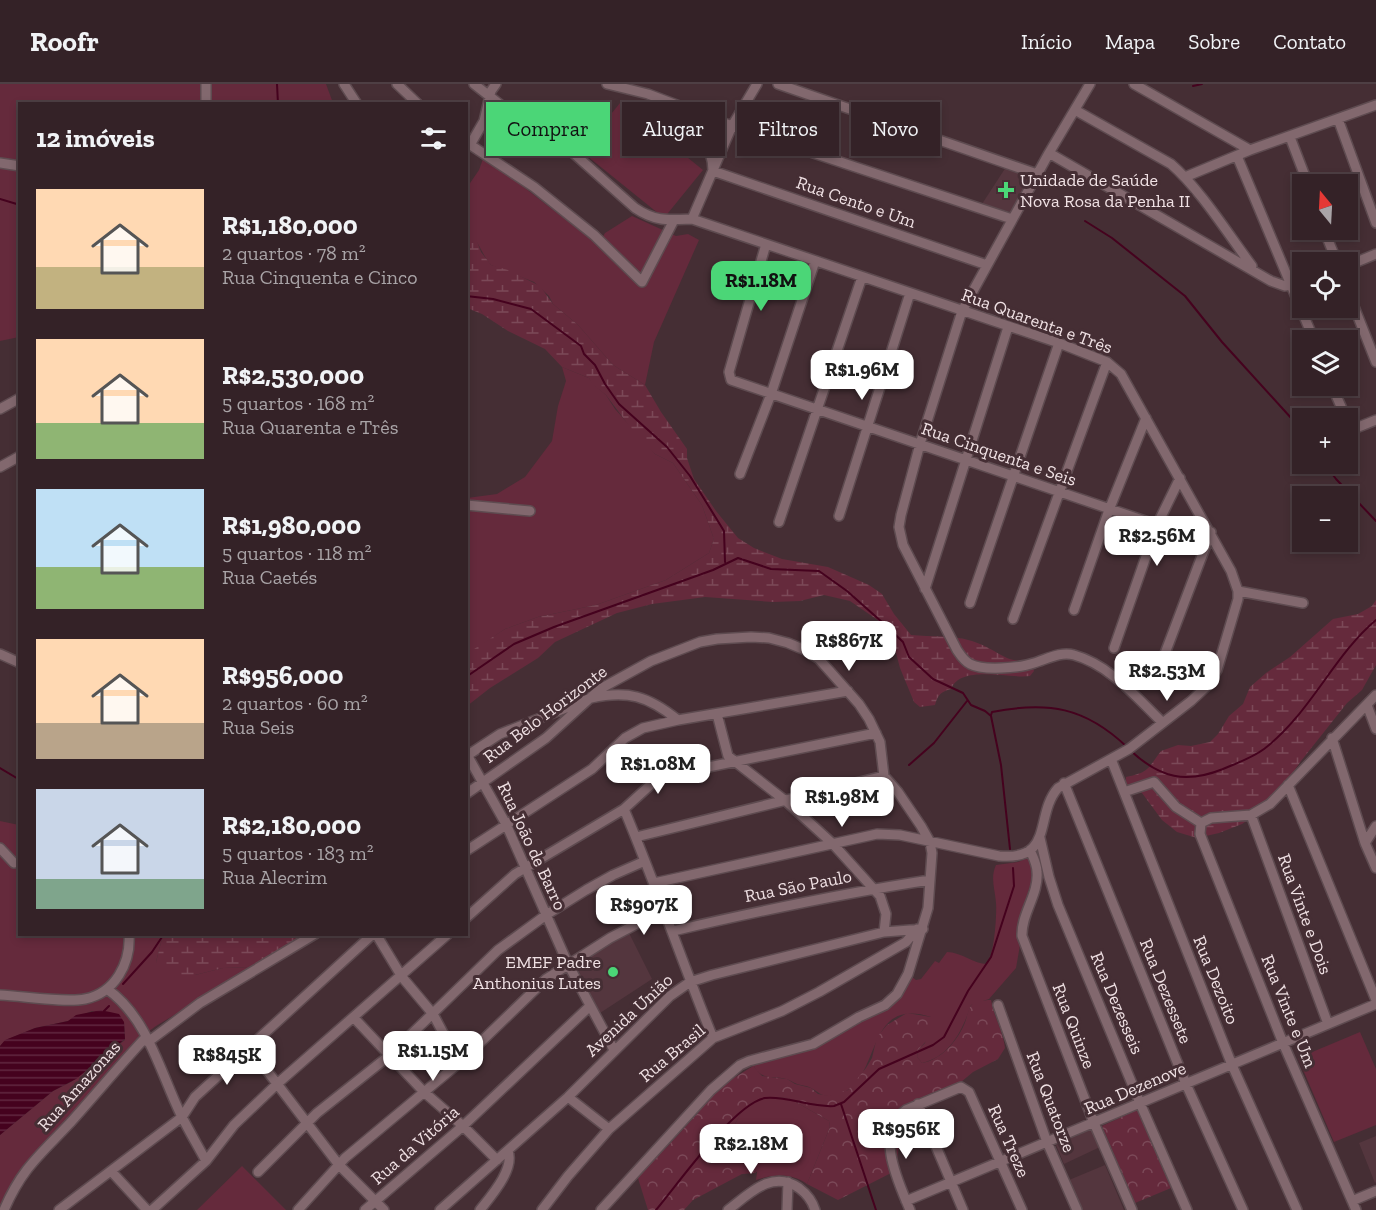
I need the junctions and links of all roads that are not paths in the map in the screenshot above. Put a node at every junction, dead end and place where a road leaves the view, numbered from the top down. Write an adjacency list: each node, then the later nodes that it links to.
1 (206, 84): 12 (street)
2 (344, 84): 13 (street)
3 (397, 84): 14 (street)
4 (474, 84): 11 (street)
5 (496, 84): 11 (street)
6 (607, 84): 15 (street)
7 (757, 84): 20 (street)
8 (778, 84): 30 (street)
9 (1090, 84): 17 (street)
10 (1134, 84): 23 (street)
11 (490, 96): 22 (street); 35 (street)
12 (206, 102)
13 (356, 102)
14 (416, 102)
15 (670, 102)
16 (1376, 105): 18 (street)
17 (1075, 110): 24 (street); 32 (street)
18 (1338, 120): 21 (street); 36 (street)
19 (725, 123): 20 (street)
20 (732, 126): 29 (street); 34 (street)
21 (1290, 137): 23 (street); 31 (street)
22 (468, 144): 35 (street)
23 (1250, 150): 26 (street)
24 (1049, 153): 30 (street); 42 (street)
25 (712, 156): 29 (street)
26 (1237, 156): 32 (street); 44 (street)
27 (0, 163): 28 (street)
28 (18, 166)
29 (713, 171): 33 (street); 41 (street, Rua Cento e Um)
30 (1038, 174): 34 (street)
31 (1304, 174)
32 (1185, 177): 42 (street)
33 (692, 219): 35 (street); 37 (street, Rua Quarenta e Três)
34 (1012, 219): 41 (street)
35 (674, 220)
36 (1376, 223)
37 (766, 244): 39 (street, Rua Quarenta e Três); 53 (street, Rua Cinquenta e Seis)
38 (1376, 254): 40 (street)
39 (814, 261): 43 (street, Rua Quarenta e Três); 53 (street)
40 (1358, 261)
41 (987, 265): 46 (street)
42 (1255, 271): 44 (street)
43 (862, 277): 45 (street, Rua Quarenta e Três); 56 (street)
44 (1291, 286): 49 (street)
45 (910, 293): 46 (street, Rua Quarenta e Três); 59 (street)
46 (962, 311): 48 (street, Rua Quarenta e Três); 61 (street)
47 (1358, 317): 52 (street)
48 (1008, 327): 50 (street, Rua Quarenta e Três); 63 (street)
49 (1310, 330)
50 (1059, 343): 51 (street, Rua Quarenta e Três); 66 (street)
51 (1107, 362): 57 (street, Rua Quarenta e Três); 68 (street)
52 (1376, 362)
53 (771, 394): 56 (street, Rua Cinquenta e Seis); 65 (street)
54 (18, 399): 55 (street)
55 (0, 410)
56 (818, 410): 59 (street, Rua Cinquenta e Seis); 73 (street)
57 (1146, 418): 67 (street, Rua Quarenta e Três); 71 (street)
58 (1376, 420): 60 (street)
59 (868, 426): 61 (street, Rua Cinquenta e Seis); 72 (street)
60 (1358, 426)
61 (920, 444): 63 (street, Rua Cinquenta e Seis); 76 (street)
62 (18, 457): 64 (street)
63 (968, 460): 66 (street, Rua Cinquenta e Seis); 76 (street)
64 (0, 467)
65 (740, 474)
66 (1012, 477): 68 (street, Rua Cinquenta e Seis); 78 (street)
67 (1180, 478): 74 (street); 75 (street, Rua Quarenta e Três)
68 (1060, 492): 71 (street, Rua Cinquenta e Seis); 81 (street)
69 (468, 505): 70 (street)
70 (530, 510)
71 (1109, 510): 74 (street, Rua Cinquenta e Seis); 80 (street)
72 (838, 516)
73 (779, 522)
74 (1157, 525): 82 (street)
75 (1211, 532): 77 (street, Rua Quarenta e Três); 84 (street)
76 (926, 589): 92 (street)
77 (1238, 591): 79 (street); 92 (street)
78 (970, 603)
79 (1304, 603)
80 (1074, 610)
81 (1013, 619)
82 (1114, 648)
83 (0, 654): 85 (street)
84 (1164, 656)
85 (18, 662)
86 (848, 691): 88 (street, Rua Belo Horizonte); 90 (street); 94 (street, Rua Belo Horizonte)
87 (1376, 694): 89 (street)
88 (591, 698): 91 (street); 96 (street); 101 (street, Rua Belo Horizonte)
89 (1367, 705): 93 (street); 95 (street)
90 (717, 714): 91 (street); 99 (street)
91 (678, 720): 110 (street)
92 (1162, 722): 98 (street)
93 (1376, 729)
94 (876, 733): 99 (street); 100 (street, Rua Belo Horizonte)
95 (1332, 738): 103 (street); 115 (street)
96 (468, 753)
97 (468, 756): 101 (street, Rua João de Barro)
98 (1111, 759): 102 (street); 105 (street, Rua Dezoito)
99 (732, 761): 106 (street); 107 (street)
100 (884, 776): 106 (street); 114 (street)
101 (483, 781): 104 (street, Rua Belo Horizonte); 110 (street, Rua João de Barro)
102 (1064, 783): 113 (street); 159 (street, Rua Dezessete)
103 (1288, 784): 108 (street); 144 (street)
104 (468, 792)
105 (1124, 792): 109 (street); 157 (street, Rua Dezoito)
106 (787, 802): 112 (street); 116 (street)
107 (624, 809): 112 (street); 123 (street)
108 (1251, 815): 109 (street); 149 (street, Rua Vinte e Dois)
109 (1201, 823): 152 (street, Rua Vinte e Um)
110 (506, 824): 118 (street); 123 (street, Rua João de Barro)
111 (1376, 826): 115 (street)
112 (636, 837): 121 (street)
113 (1040, 838): 119 (street); 162 (street, Rua Dezesseis)
114 (930, 842): 116 (street); 119 (street); 125 (street)
115 (1365, 843): 124 (street)
116 (833, 844): 126 (street); 127 (street)
117 (0, 848): 122 (street)
118 (468, 850)
119 (1030, 850): 166 (street, Rua Quinze)
120 (0, 861): 122 (street)
121 (645, 861): 126 (street); 129 (street)
122 (17, 864)
123 (526, 866): 129 (street, Rua João de Barro); 130 (street)
124 (1376, 868)
125 (930, 880): 127 (street, Rua São Paulo); 131 (street)
126 (654, 883): 128 (street)
127 (874, 888): 132 (street, Rua São Paulo); 133 (street)
128 (665, 909): 132 (street); 139 (street)
129 (546, 915): 139 (street, Rua João de Barro); 147 (street)
130 (468, 916)
131 (920, 929): 133 (street, Avenida União); 150 (street, Rua Brasil); 192 (street)
132 (673, 931): 141 (street)
133 (884, 932): 141 (street, Avenida União)
134 (129, 936): 142 (street)
135 (312, 936): 151 (street)
136 (372, 936): 153 (street)
137 (375, 936): 140 (street)
138 (446, 936): 140 (street)
139 (568, 964): 146 (street, Rua João de Barro); 156 (street)
140 (402, 977): 147 (street); 148 (street)
141 (690, 982): 150 (street); 154 (street, Avenida União)
142 (107, 989): 143 (street); 151 (street, Rua Amazonas)
143 (0, 995)
144 (1376, 1002): 149 (street, Rua Dezenove)
145 (998, 1005): 169 (street, Rua Quatorze)
146 (590, 1006): 154 (street, Rua João de Barro); 167 (street, Rua da Vitória)
147 (433, 1014): 155 (street); 156 (street)
148 (354, 1018): 155 (street); 158 (street)
149 (1328, 1024): 152 (street, Rua Dezenove)
150 (712, 1038): 168 (street, Rua Brasil)
151 (147, 1039): 164 (street); 183 (street, Rua Amazonas)
152 (1283, 1043): 157 (street, Rua Dezenove); 181 (street, Rua Vinte e Um)
153 (249, 1047): 158 (street); 164 (street)
154 (614, 1050): 161 (street, Avenida União)
155 (390, 1055): 160 (street); 165 (street)
156 (459, 1062): 160 (street)
157 (1232, 1065): 159 (street, Rua Dezenove); 202 (street, Rua Dezoito)
158 (277, 1084): 165 (street); 172 (street)
159 (1186, 1084): 162 (street, Rua Dezenove); 201 (street, Rua Dezessete)
160 (424, 1092): 167 (street); 174 (street)
161 (568, 1097): 168 (street); 170 (street, Avenida União)
162 (1140, 1103): 166 (street, Rua Dezenove); 200 (street, Rua Dezesseis)
163 (918, 1104): 173 (street, Rua Treze); 178 (street); 182 (street)
164 (182, 1116): 172 (street); 175 (street)
165 (307, 1123): 174 (street); 176 (street)
166 (1094, 1123): 169 (street, Rua Dezenove); 199 (street, Rua Quinze)
167 (463, 1126): 171 (street); 180 (street, Rua da Vitória)
168 (609, 1129): 191 (street, Rua Brasil)
169 (1047, 1142): 173 (street, Rua Dezenove); 198 (street, Rua Quatorze)
170 (508, 1151): 171 (street, Avenida União); 190 (street)
171 (497, 1160): 189 (street, Avenida União)
172 (206, 1161): 185 (street)
173 (1000, 1162): 178 (street, Rua Dezenove); 197 (street, Rua Treze)
174 (339, 1165): 180 (street); 186 (street)
175 (111, 1172): 184 (street); 185 (street)
176 (258, 1172)
177 (788, 1182): 193 (street); 194 (street); 195 (street)
178 (952, 1183): 182 (street, Rua Dezenove); 196 (street)
179 (1376, 1191): 181 (street)
180 (375, 1201): 187 (street, Rua da Vitória); 188 (street)
181 (1354, 1205)
182 (908, 1206)
183 (4, 1210)
184 (59, 1210)
185 (150, 1210)
186 (298, 1210)
187 (365, 1210)
188 (384, 1210)
189 (440, 1210)
190 (480, 1210)
191 (542, 1210)
192 (601, 1210)
193 (728, 1210)
194 (787, 1210)
195 (815, 1210)
196 (963, 1210)
197 (1022, 1210)
198 (1077, 1210)
199 (1132, 1210)
200 (1187, 1210)
201 (1243, 1210)
202 (1297, 1210)

